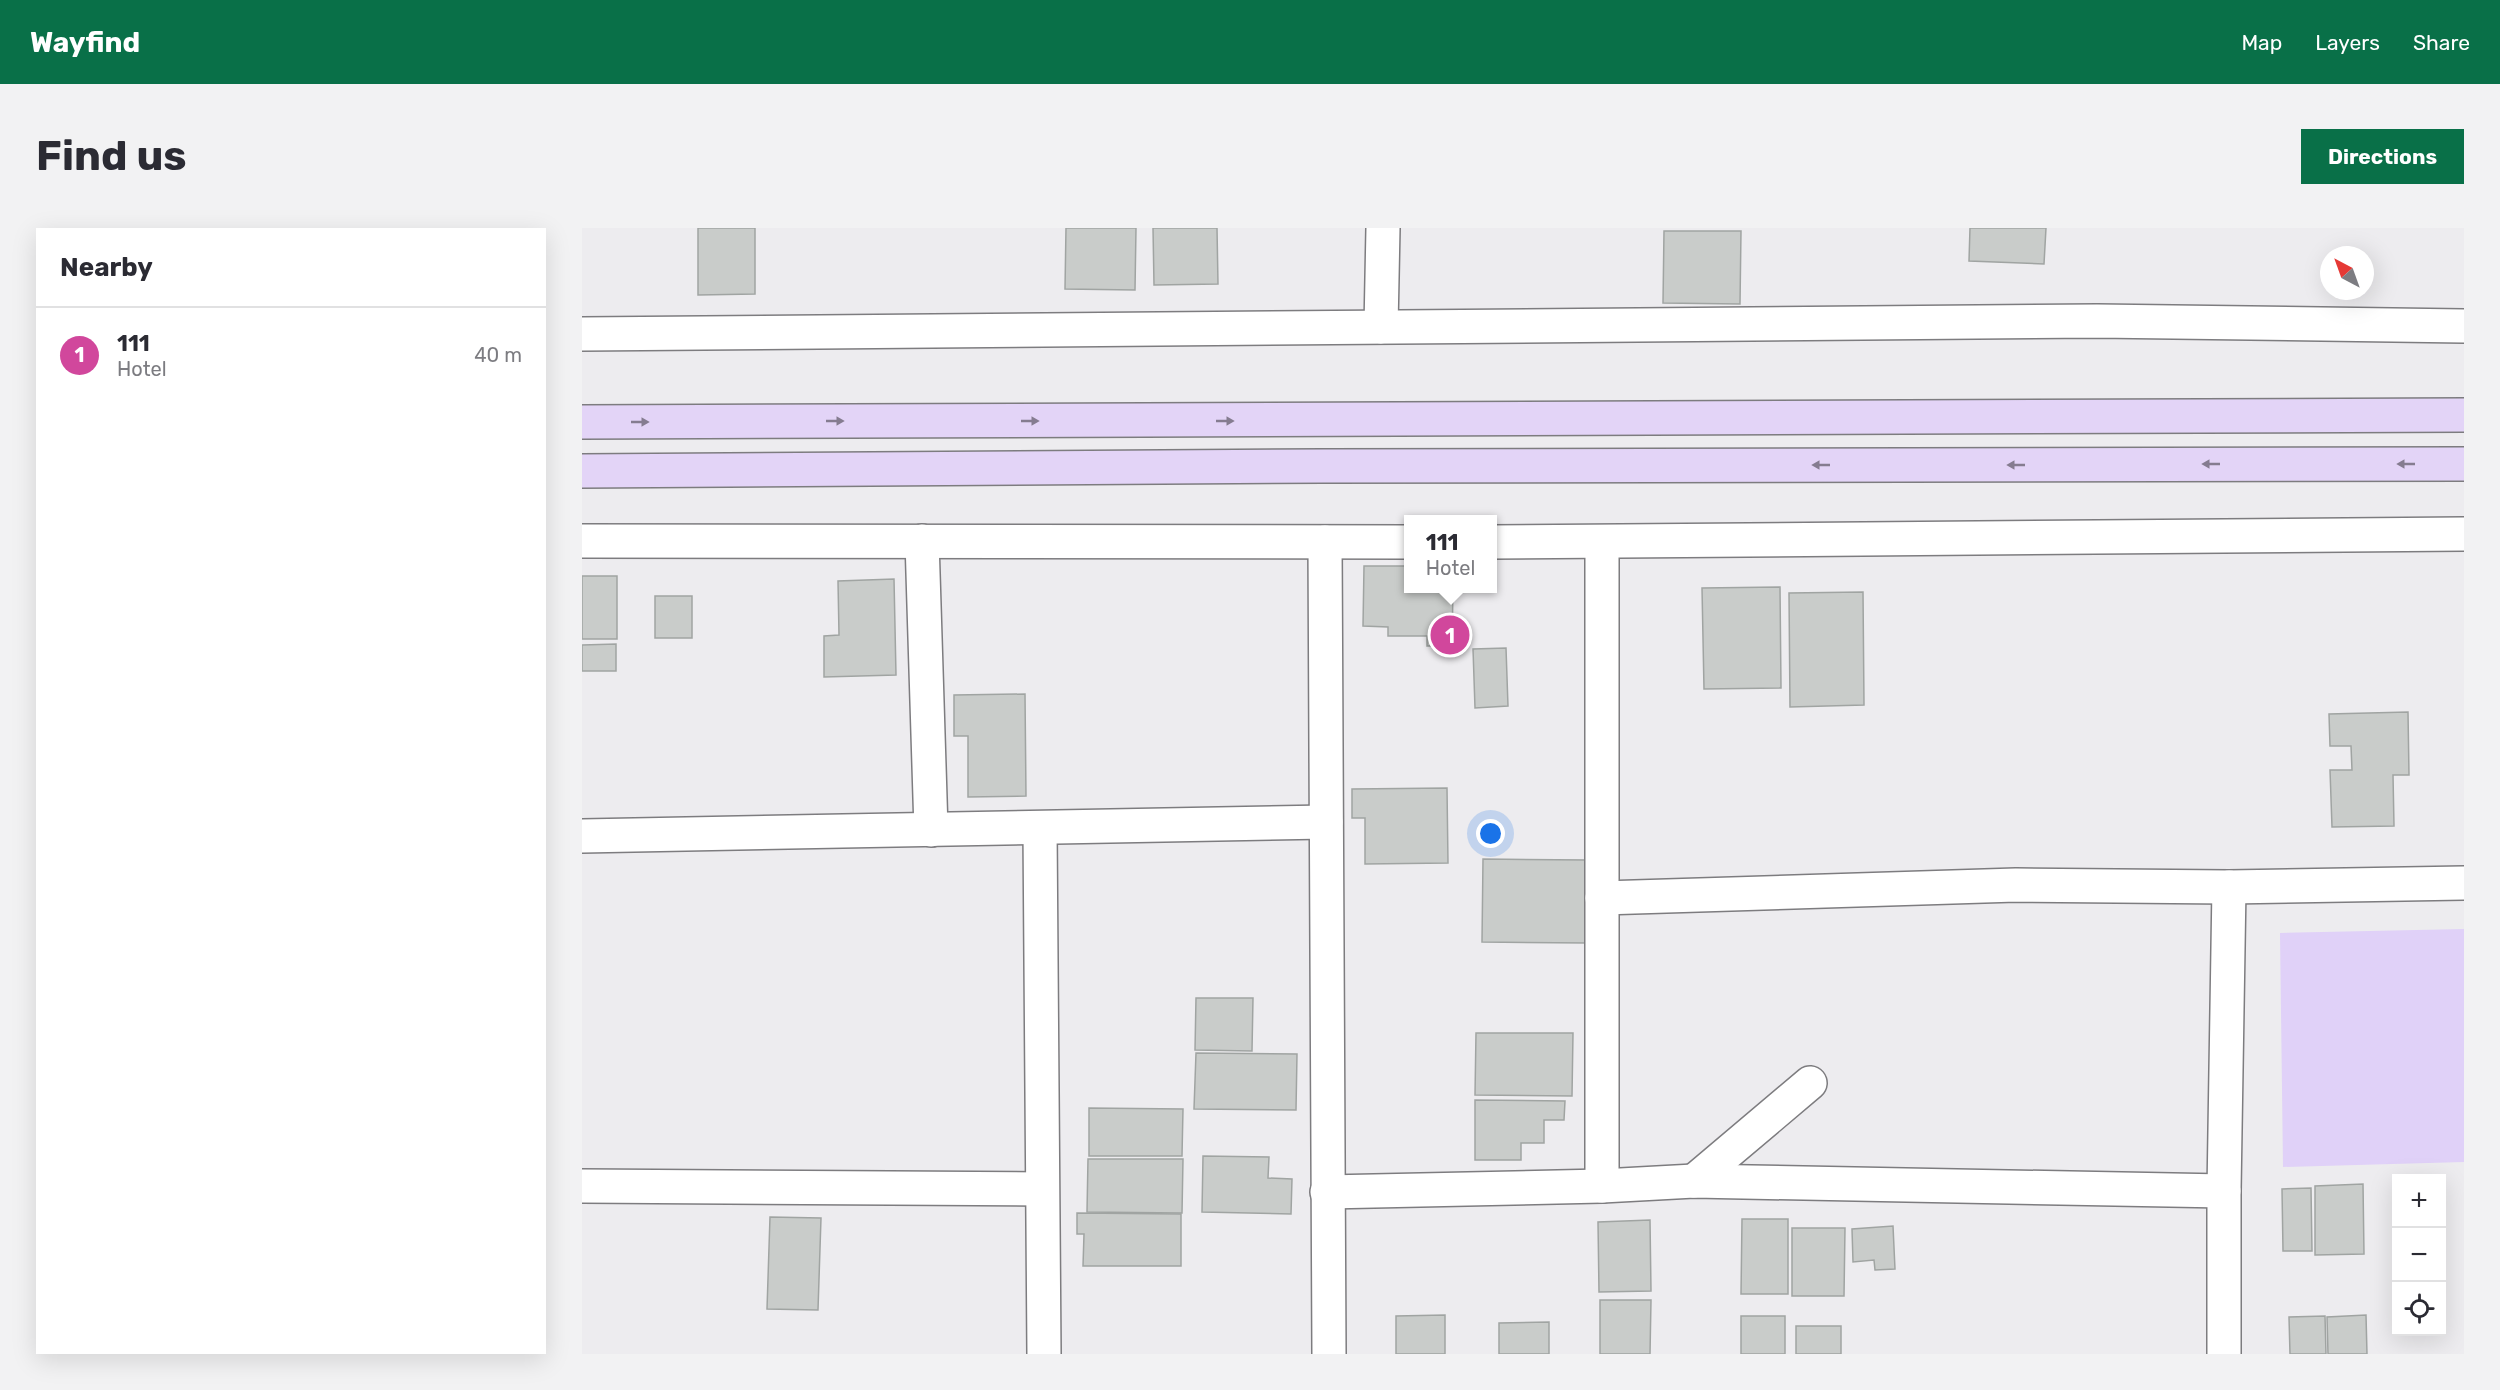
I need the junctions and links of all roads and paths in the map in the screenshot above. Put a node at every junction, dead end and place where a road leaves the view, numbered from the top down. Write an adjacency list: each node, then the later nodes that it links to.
1 (1383, 228): 3 (street)
2 (2464, 326): 3 (street)
3 (1381, 327): 4 (street)
4 (582, 334)
5 (2464, 414): 6 (main road, one-way to 5)
6 (886, 421): 7 (main road, one-way to 6); 9 (main road)
7 (582, 422)
8 (2464, 464): 9 (main road, one-way to 9)
9 (886, 469): 10 (main road)
10 (582, 471)
11 (2464, 534): 17 (street)
12 (582, 541): 13 (street)
13 (922, 541): 14 (street); 20 (street)
14 (1325, 542): 15 (street); 18 (street)
15 (1404, 542)
16 (1497, 542): 17 (street)
17 (1602, 542): 24 (street)
18 (1326, 822): 19 (street); 31 (street)
19 (1040, 828): 20 (street); 29 (street)
20 (931, 830): 21 (street)
21 (582, 836)
22 (2464, 883): 23 (street)
23 (2229, 887): 24 (street); 30 (street)
24 (1602, 898): 28 (street)
25 (1810, 1083): 26 (street)
26 (1694, 1181): 28 (street); 30 (street)
27 (582, 1186): 29 (street)
28 (1602, 1186): 31 (street)
29 (1041, 1188): 32 (street)
30 (2224, 1191): 34 (street)
31 (1328, 1192): 33 (street)
32 (1044, 1354)
33 (1329, 1354)
34 (2224, 1354)

